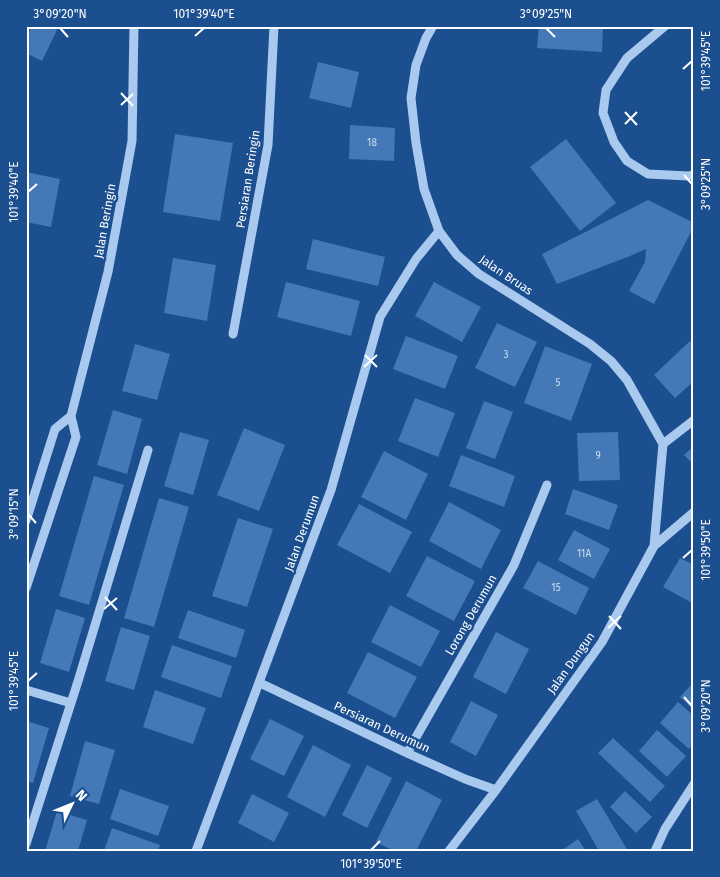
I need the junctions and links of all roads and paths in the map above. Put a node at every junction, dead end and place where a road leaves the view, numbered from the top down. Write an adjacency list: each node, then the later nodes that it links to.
1 (134, 26): 8 (street, Jalan Beringin)
2 (274, 26): 7 (street, Persiaran Beringin)
3 (433, 26): 6 (street, Jalan Bruas)
4 (665, 26): 5 (street)
5 (694, 175)
6 (439, 231): 10 (street, Jalan Bruas); 17 (street, Jalan Derumun)
7 (233, 334)
8 (71, 416): 14 (street); 16 (street, Jalan Beringin)
9 (694, 420): 10 (street)
10 (663, 444): 15 (street, Jalan Dungun)
11 (148, 450): 19 (street)
12 (546, 485): 20 (street, Lorong Derumun)
13 (694, 512): 15 (street)
14 (26, 521)
15 (654, 546): 22 (street, Jalan Dungun)
16 (26, 588)
17 (260, 683): 20 (street, Persiaran Derumun); 24 (street, Jalan Derumun)
18 (26, 690): 19 (street)
19 (70, 702): 23 (street)
20 (407, 753): 22 (street, Persiaran Derumun)
21 (694, 784): 26 (street)
22 (496, 790): 25 (street, Jalan Dungun)
23 (26, 844)
24 (196, 851)
25 (449, 851)
26 (655, 851)

